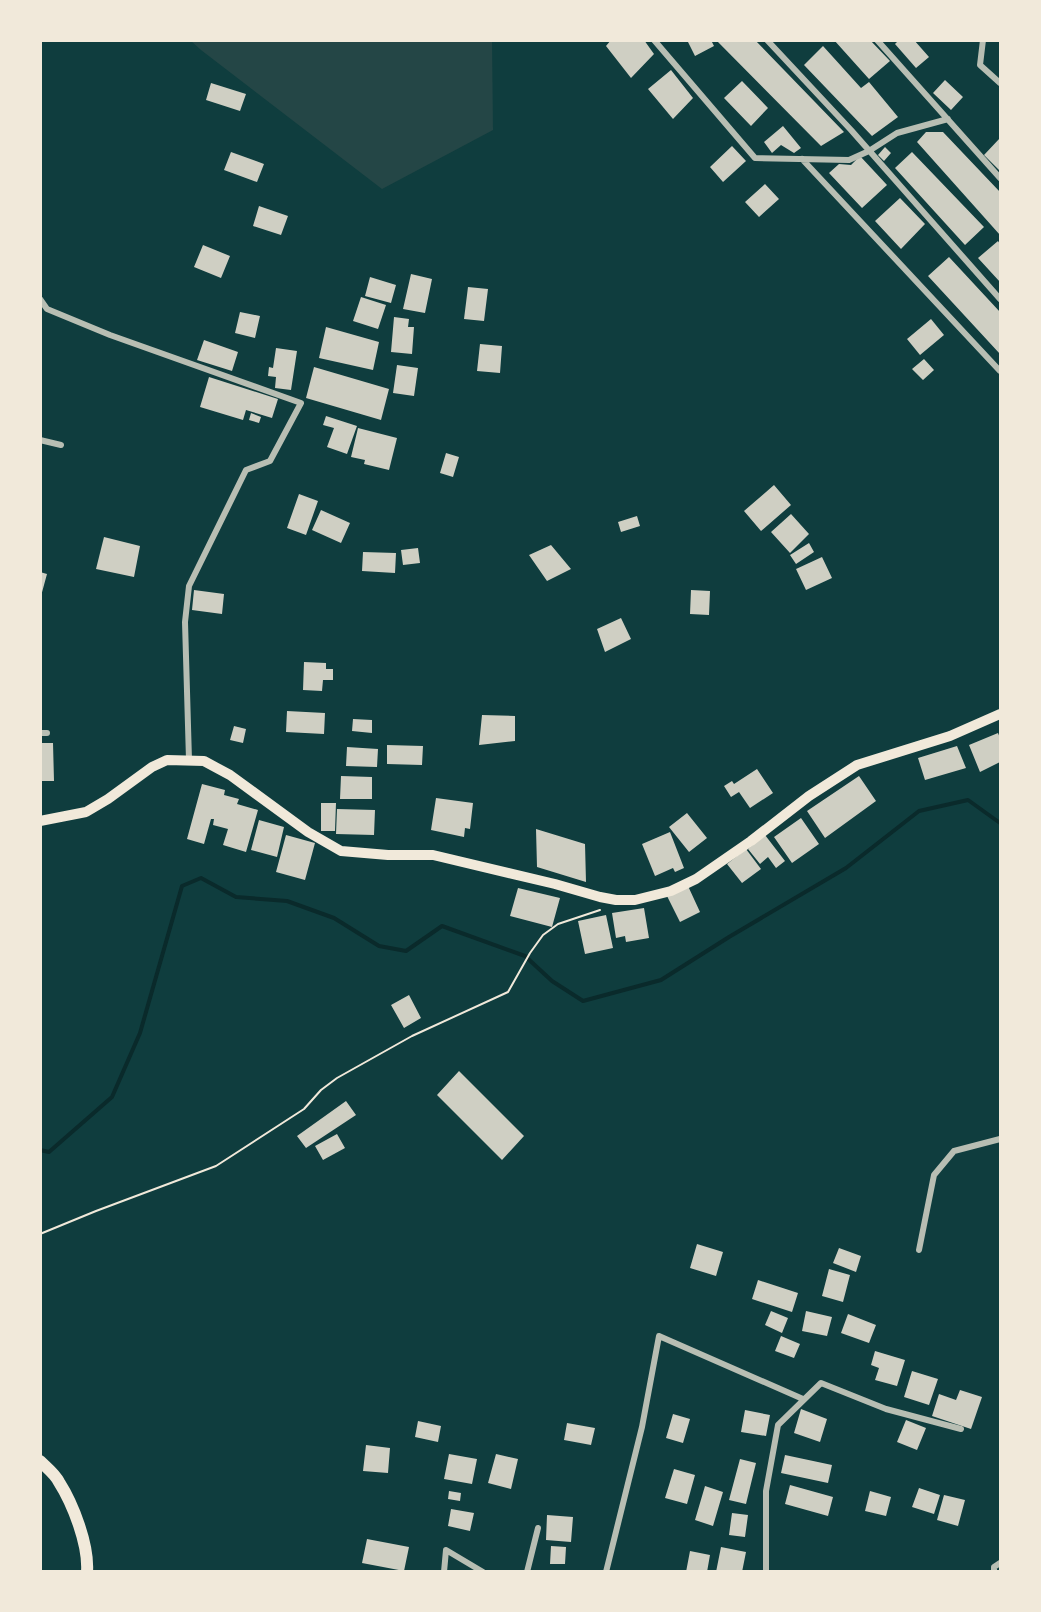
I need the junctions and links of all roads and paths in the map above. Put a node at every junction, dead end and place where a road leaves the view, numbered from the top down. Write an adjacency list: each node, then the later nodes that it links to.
1 (654, 40): 8 (street)
2 (767, 40): 7 (street)
3 (877, 40): 6 (street)
4 (983, 40): 5 (street)
5 (1000, 83)
6 (948, 119): 7 (street); 9 (street)
7 (869, 151): 8 (street); 11 (street)
8 (801, 159): 12 (street)
9 (1000, 178)
10 (40, 298): 16 (street)
11 (1000, 299)
12 (1000, 371)
13 (40, 440): 14 (street)
14 (61, 445)
15 (1000, 714): 18 (main road)
16 (189, 760): 17 (main road); 18 (main road)
17 (40, 821)
18 (609, 899): 20 (path)
19 (1000, 1139): 21 (street)
20 (40, 1234)
21 (919, 1250)
22 (803, 1399): 23 (street); 27 (street); 32 (street)
23 (961, 1429)
24 (40, 1461): 28 (main road)
25 (538, 1528): 31 (street)
26 (1000, 1563): 33 (street)
27 (608, 1570)
28 (87, 1572)
29 (444, 1572): 30 (street)
30 (483, 1572)
31 (527, 1572)
32 (766, 1572)
33 (994, 1572)

